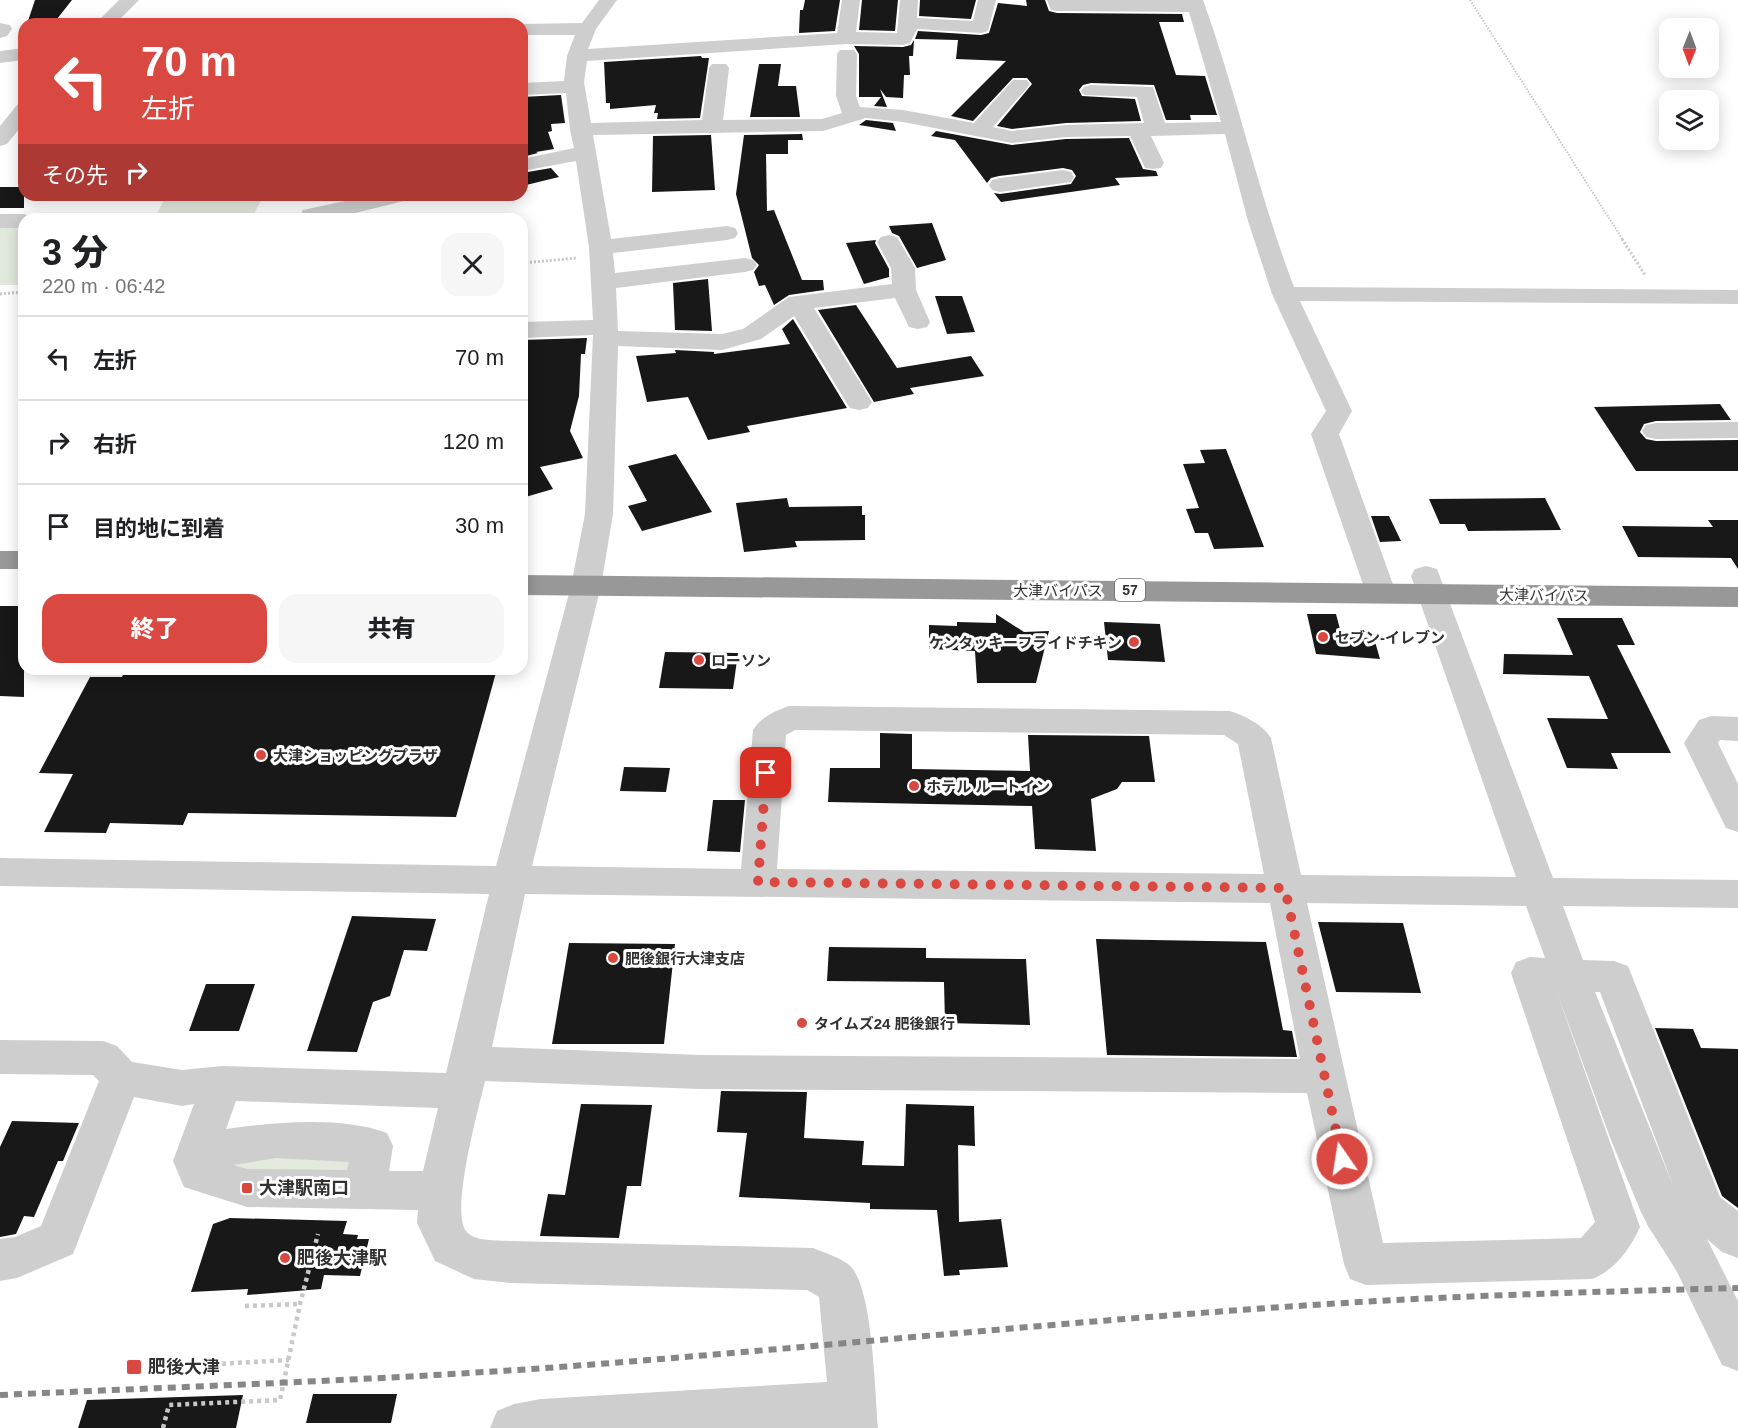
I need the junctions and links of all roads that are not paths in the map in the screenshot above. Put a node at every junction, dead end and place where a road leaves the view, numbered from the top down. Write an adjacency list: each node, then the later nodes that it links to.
1 (130, 0): 9 (street)
2 (608, 0): 3 (street); 12 (street)
3 (620, 0)
4 (851, 0): 13 (street)
5 (909, 0): 10 (street)
6 (987, 0): 10 (street)
7 (1056, 0): 8 (street)
8 (1196, 4): 24 (street)
9 (110, 18)
10 (908, 23): 13 (street)
11 (528, 30): 12 (street)
12 (582, 43): 13 (street); 18 (street)
13 (847, 46): 21 (street)
14 (18, 55): 15 (street)
15 (0, 57)
16 (719, 68): 23 (street)
17 (1020, 84): 25 (street)
18 (574, 87): 19 (street); 28 (street)
19 (528, 90)
20 (1091, 90): 26 (street)
21 (853, 116): 23 (street); 25 (street)
22 (18, 117): 27 (street)
23 (711, 126): 28 (street)
24 (1233, 128): 26 (street); 42 (street)
25 (979, 130): 29 (street)
26 (1147, 130): 29 (street); 31 (street)
27 (0, 140)
28 (582, 142): 30 (street); 39 (street)
29 (1054, 161): 32 (street)
30 (528, 163)
31 (1153, 163)
32 (1000, 185)
33 (376, 201): 34 (street)
34 (310, 210)
35 (18, 221): 36 (street)
36 (0, 222)
37 (727, 233): 39 (street)
38 (889, 242): 41 (street)
39 (602, 262): 40 (street); 47 (street)
40 (745, 265)
41 (904, 290): 44 (street); 45 (street)
42 (1284, 294): 43 (street); 59 (street)
43 (1738, 297)
44 (798, 302): 47 (street); 48 (street)
45 (918, 322)
46 (528, 330): 47 (street)
47 (606, 333): 54 (street)
48 (859, 402)
49 (1738, 430): 50 (street)
50 (1656, 431)
51 (0, 560): 52 (highway)
52 (18, 560)
53 (528, 569): 54 (highway, 大津バイパス / 57)
54 (588, 577): 58 (highway, 大津バイパス / 57); 59 (highway, 大津バイパス / 57); 65 (street)
55 (1738, 579): 60 (highway, 大津バイパス / 57)
56 (0, 580): 57 (highway)
57 (18, 580)
58 (528, 584)
59 (1378, 584): 60 (highway, 大津バイパス / 57)
60 (1429, 584): 61 (highway, 大津バイパス / 57); 68 (street)
61 (1738, 597)
62 (1738, 729): 63 (street)
63 (1738, 819)
64 (0, 872): 65 (street)
65 (510, 880): 66 (street); 74 (street)
66 (758, 882): 67 (street); 67 (street)
67 (1285, 888): 68 (street); 72 (street)
68 (1541, 891): 69 (street); 70 (street)
69 (1738, 894)
70 (1570, 976): 72 (street); 77 (street); 79 (street)
71 (0, 1057): 73 (street)
72 (1324, 1076): 74 (street)
73 (121, 1077): 75 (street); 78 (street)
74 (467, 1077): 75 (street); 76 (street)
75 (222, 1083): 76 (street)
76 (440, 1191): 80 (street)
77 (1738, 1238)
78 (0, 1260)
79 (1738, 1349)
80 (853, 1416): 81 (street)
81 (514, 1428)

